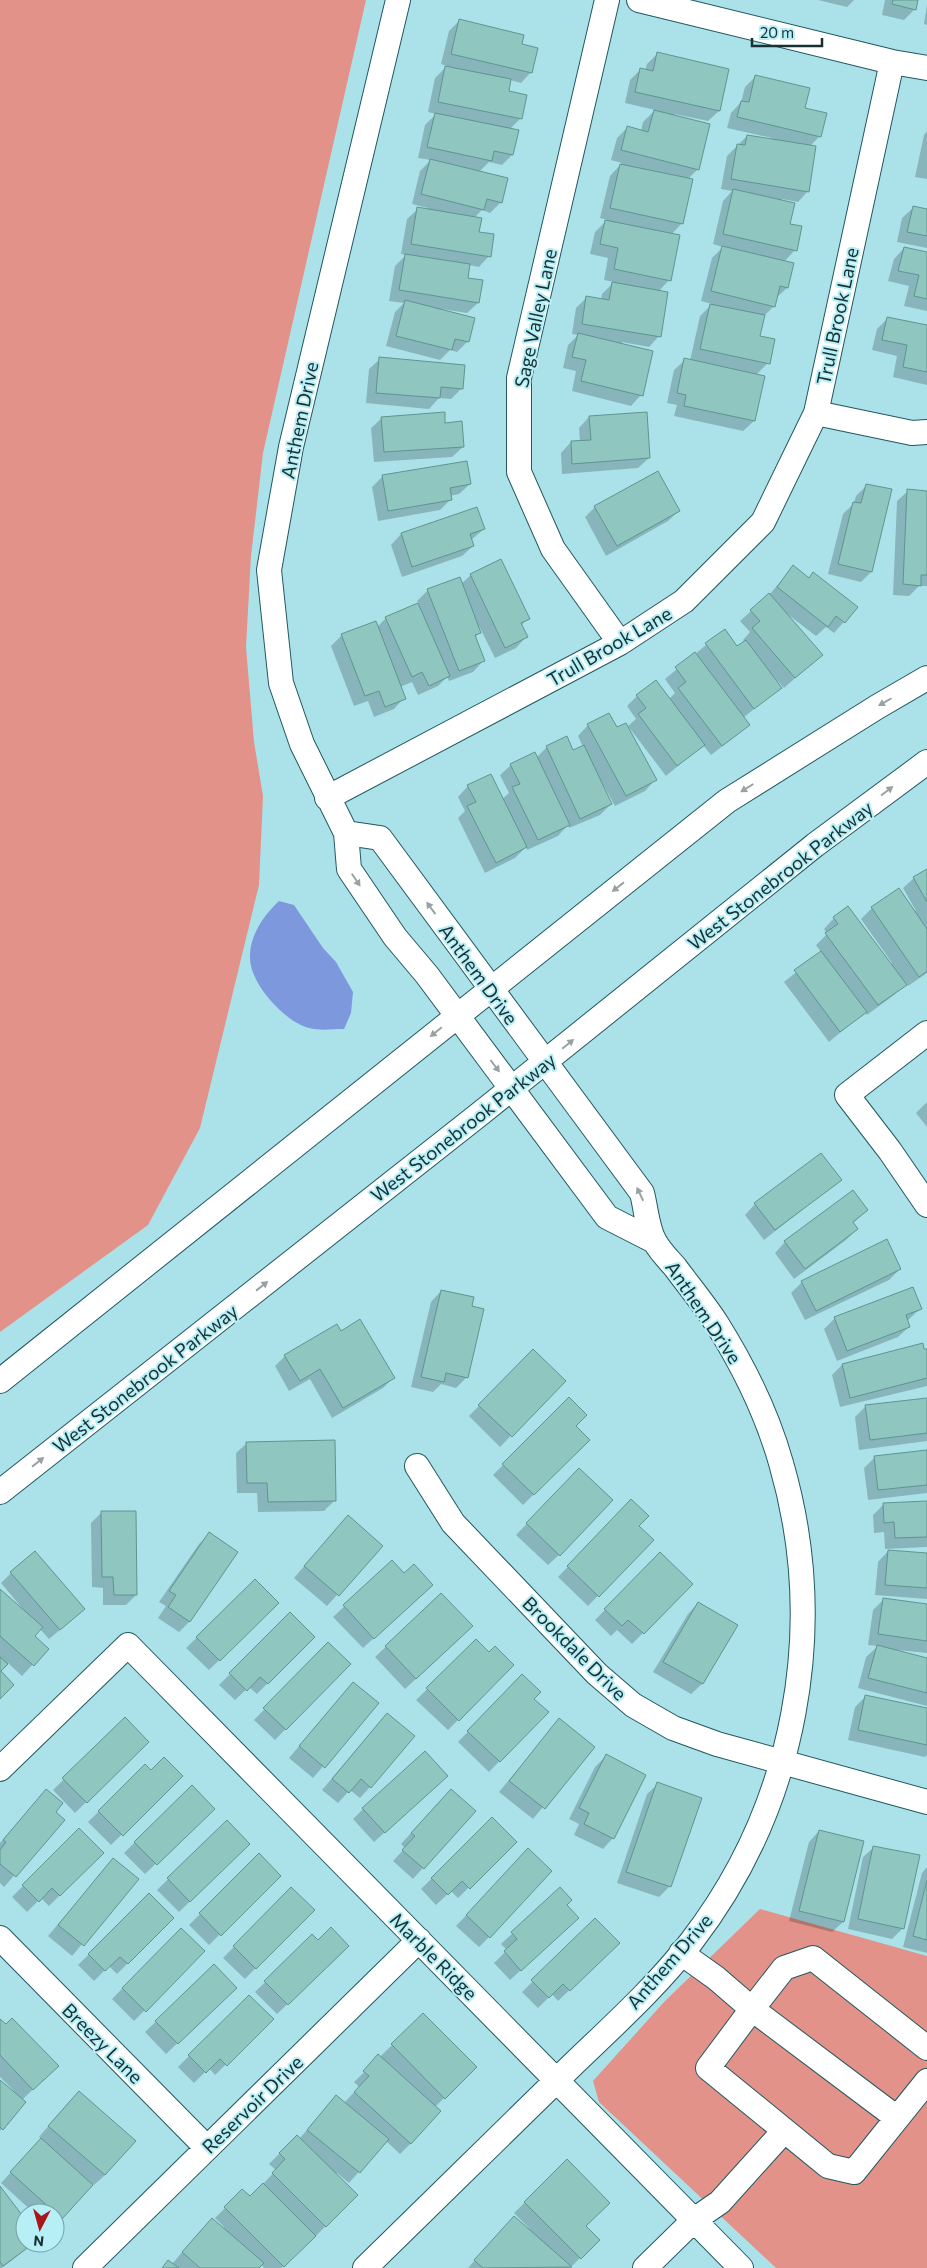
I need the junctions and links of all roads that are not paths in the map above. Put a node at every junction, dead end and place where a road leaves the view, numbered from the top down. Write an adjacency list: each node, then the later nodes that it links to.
1 (398, 0): 11 (street, Anthem Drive)
2 (607, 0): 8 (street, Sage Valley Lane)
3 (639, 0): 4 (street)
4 (892, 62): 5 (street); 6 (street, Trull Brook Lane)
5 (927, 68)
6 (816, 413): 7 (street); 8 (street, Trull Brook Lane)
7 (927, 432)
8 (620, 643): 11 (street, Trull Brook Lane)
9 (927, 678): 13 (street, one-way to 13)
10 (927, 762): 16 (street, West Stonebrook Parkway, one-way to 10)
11 (327, 798): 12 (street, Anthem Drive)
12 (346, 833): 13 (street, Anthem Drive, one-way to 12); 14 (street, Anthem Drive, one-way to 14)
13 (490, 989): 14 (street); 16 (street, Anthem Drive)
14 (457, 1015): 17 (street, Anthem Drive, one-way to 17); 20 (street, one-way to 20)
15 (927, 1033): 18 (street)
16 (545, 1062): 17 (street, West Stonebrook Parkway); 19 (street, Anthem Drive, one-way to 16)
17 (512, 1089): 19 (street, Anthem Drive); 22 (street, West Stonebrook Parkway, one-way to 17)
18 (927, 1205)
19 (654, 1241): 23 (street, Anthem Drive)
20 (0, 1381)
21 (417, 1466): 23 (street, Brookdale Drive)
22 (0, 1492)
23 (783, 1762): 25 (street, Brookdale Drive); 28 (street, Anthem Drive)
24 (0, 1769): 27 (street, Marble Ridge)
25 (927, 1802)
26 (0, 1938): 35 (street, Breezy Lane)
27 (419, 1940): 31 (street, Marble Ridge); 35 (street, Reservoir Drive)
28 (681, 1953): 29 (street); 31 (street, Anthem Drive)
29 (752, 2009): 30 (street); 33 (street); 34 (street)
30 (927, 2048)
31 (556, 2080): 36 (street, Marble Ridge); 38 (street, Anthem Drive)
32 (927, 2081): 33 (street)
33 (897, 2118): 34 (street)
34 (784, 2131): 36 (street)
35 (207, 2148): 37 (street, Reservoir Drive)
36 (694, 2220): 39 (street); 40 (street, Marble Ridge)
37 (85, 2268)
38 (365, 2268)
39 (645, 2268)
40 (741, 2268)

